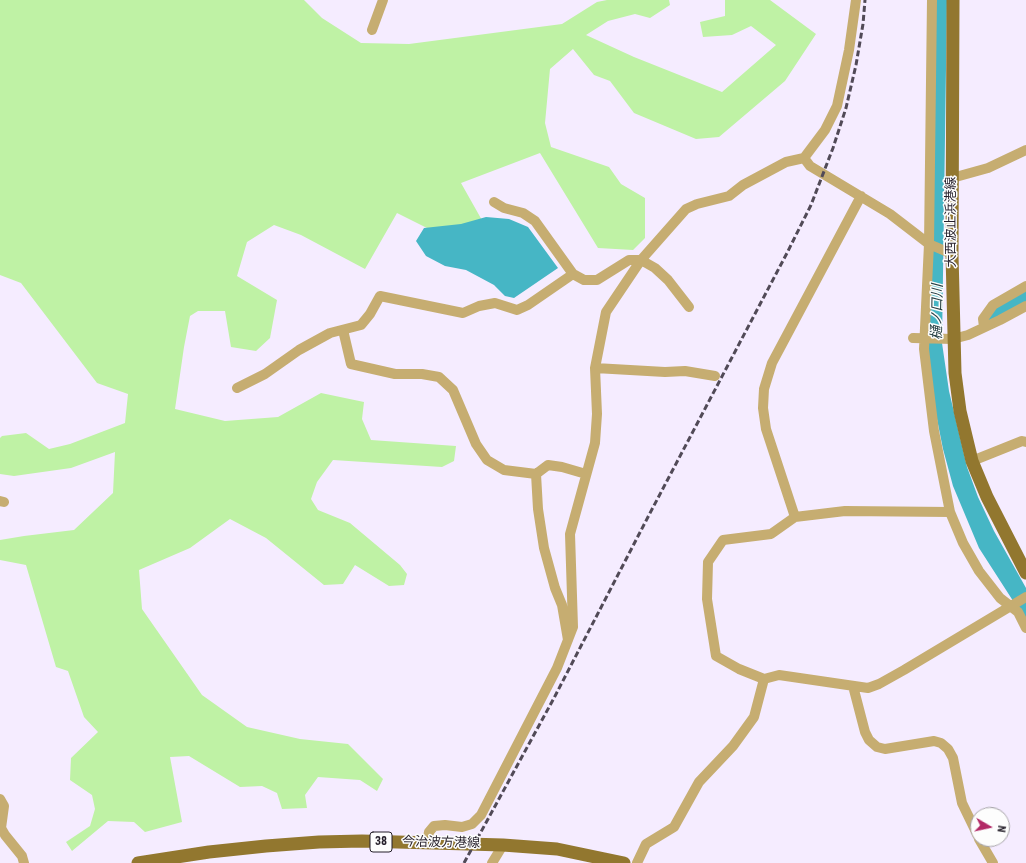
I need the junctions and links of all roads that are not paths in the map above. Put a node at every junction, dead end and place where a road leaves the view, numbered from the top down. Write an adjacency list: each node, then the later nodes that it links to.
1 (383, 0): 5 (street)
2 (856, 0): 7 (street)
3 (932, 0): 11 (street)
4 (953, 0): 8 (main road, 大西波止浜港線)
5 (372, 30)
6 (1026, 150): 8 (street)
7 (804, 158): 9 (street); 13 (street)
8 (952, 178): 12 (main road, 大西波止浜港線)
9 (861, 196): 11 (street); 31 (street)
10 (494, 202): 14 (street)
11 (931, 245): 12 (street); 21 (street)
12 (949, 253): 22 (main road, 大西波止浜港線)
13 (641, 260): 14 (street); 17 (street); 23 (street)
14 (573, 274): 19 (street)
15 (1026, 286): 18 (street)
16 (1026, 306): 18 (street)
17 (689, 307)
18 (984, 327): 22 (street)
19 (343, 330): 25 (street); 28 (street)
20 (913, 338): 21 (street)
21 (927, 338): 22 (street); 30 (street)
22 (949, 338): 27 (main road, 大西波止浜港線)
23 (596, 368): 24 (street); 29 (street)
24 (715, 376)
25 (237, 388)
26 (1026, 442): 27 (street)
27 (972, 462): 32 (main road, 大西波止浜港線)
28 (536, 474): 29 (street); 36 (street)
29 (586, 474): 36 (street)
30 (950, 512): 31 (street); 34 (street)
31 (795, 517): 37 (street)
32 (1026, 573)
33 (1026, 598): 34 (street)
34 (1013, 604): 35 (street); 38 (street)
35 (1026, 628)
36 (568, 640): 41 (street)
37 (764, 679): 38 (street); 48 (street)
38 (853, 686): 40 (street)
39 (0, 799): 44 (street)
40 (970, 820)
41 (427, 843): 42 (main road, 今治波方港線 / 38); 45 (main road, 今治波方港線 / 38)
42 (503, 845): 46 (street); 47 (main road, 今治波方港線 / 38)
43 (984, 847): 49 (street)
44 (24, 863)
45 (138, 863)
46 (492, 863)
47 (624, 863)
48 (637, 863)
49 (993, 863)

